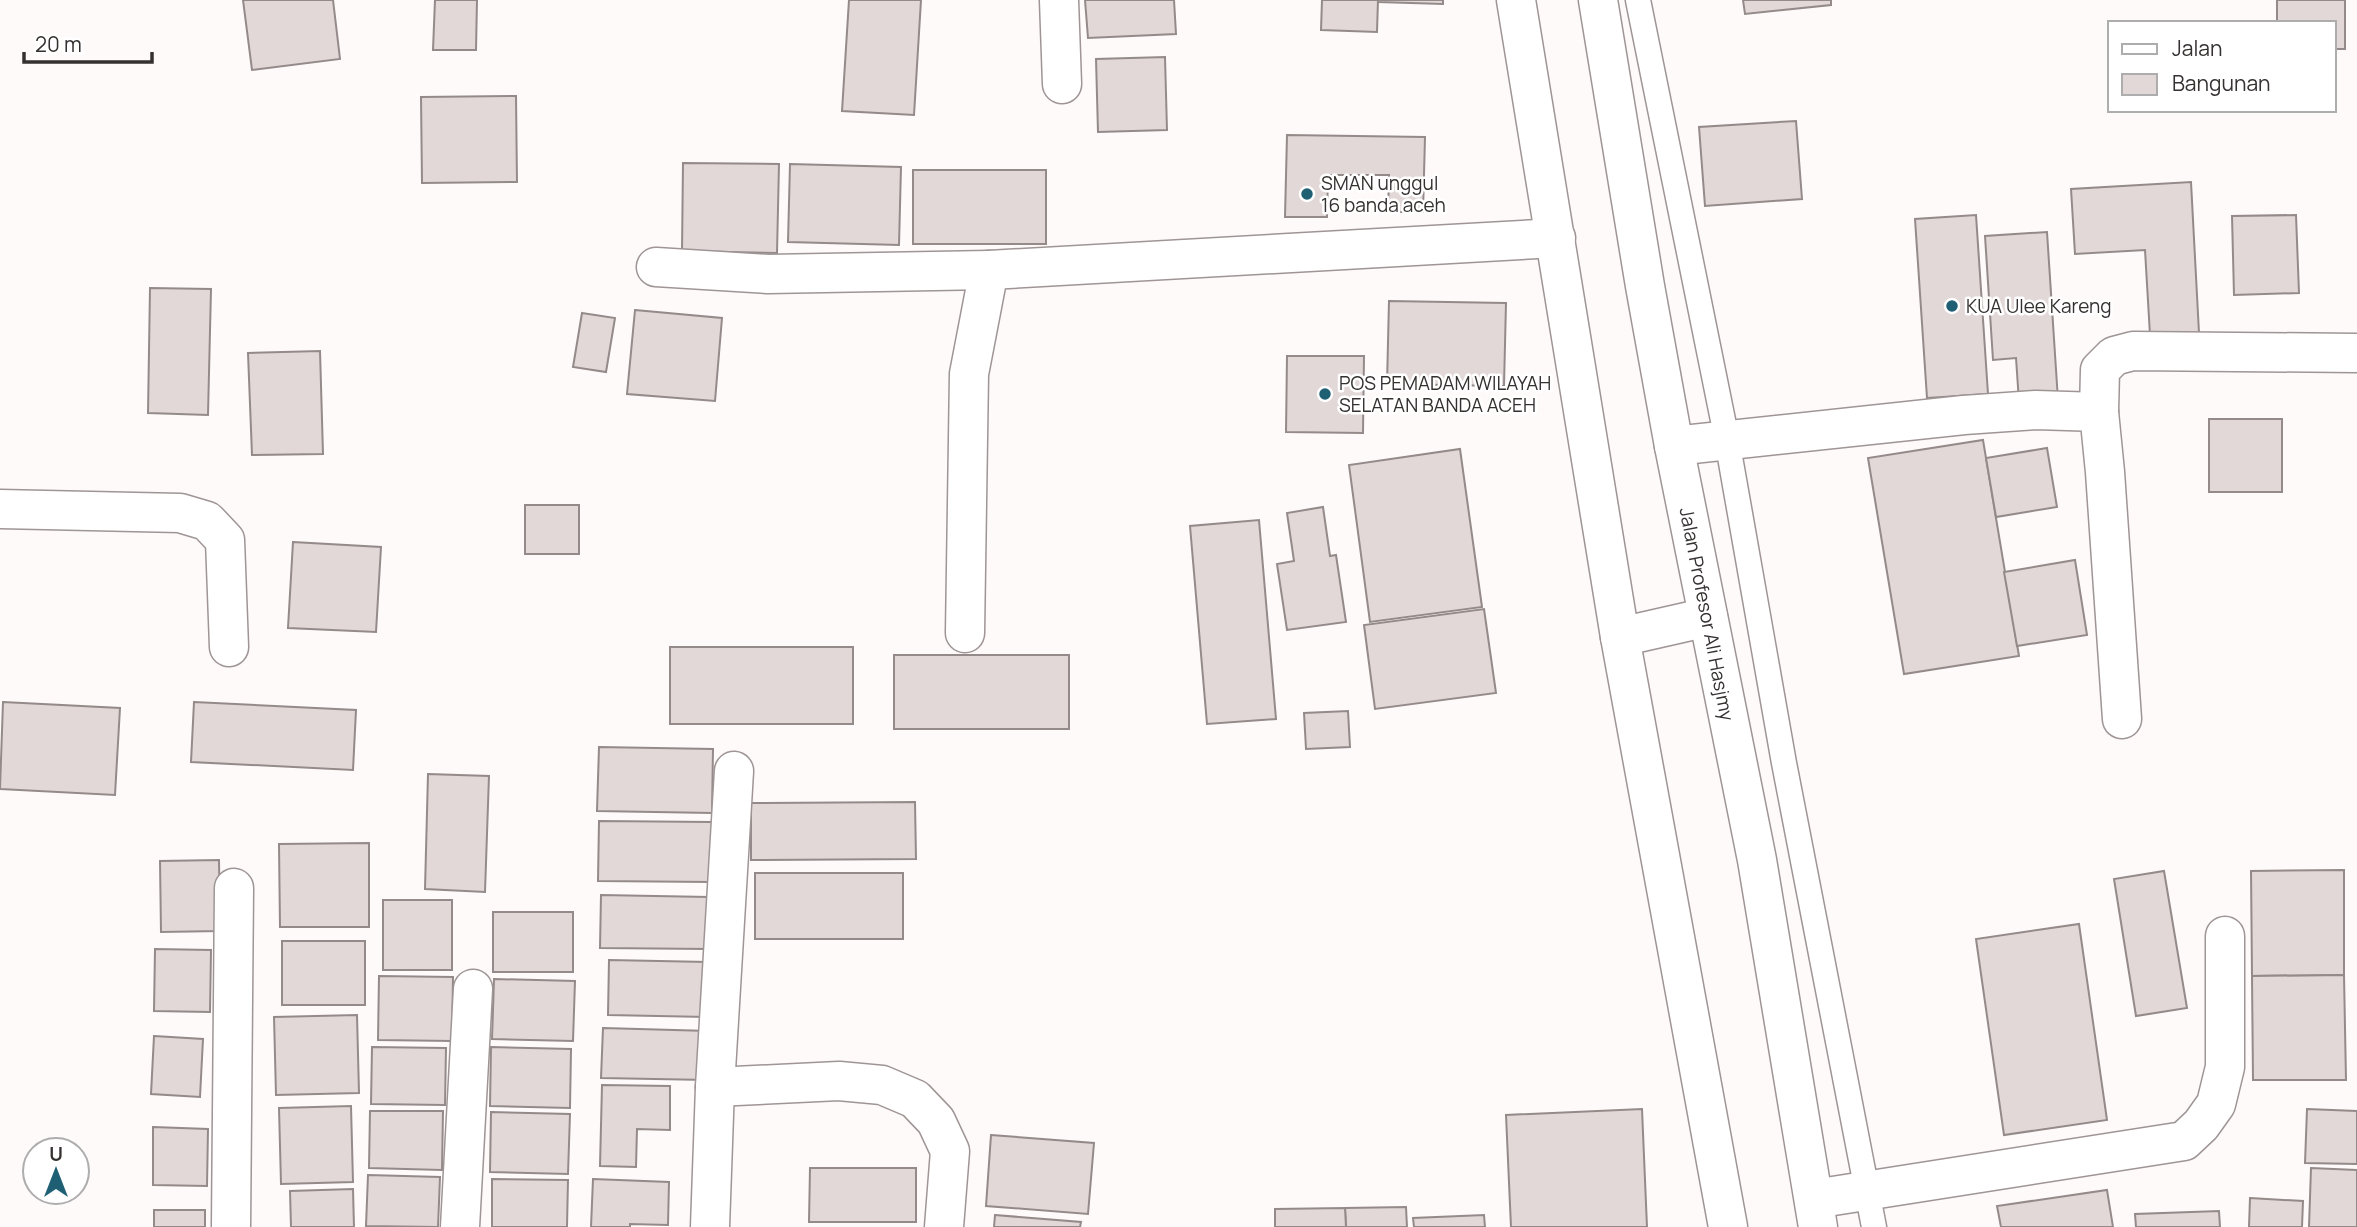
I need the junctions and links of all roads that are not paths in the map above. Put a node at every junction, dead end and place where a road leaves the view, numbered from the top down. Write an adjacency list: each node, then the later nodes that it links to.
1 (1059, 0): 5 (street)
2 (1516, 0): 6 (street)
3 (1598, 0): 12 (street, Jalan Profesor Ali Hasjmy)
4 (1637, 0): 11 (lane)
5 (1062, 84)
6 (1556, 238): 8 (street); 16 (street)
7 (656, 267): 8 (street)
8 (989, 270): 15 (street)
9 (2357, 353): 10 (street)
10 (2099, 412): 11 (street); 18 (street)
11 (1727, 440): 12 (street); 24 (lane)
12 (1674, 446): 14 (street, Jalan Profesor Ali Hasjmy)
13 (0, 509): 17 (street)
14 (1707, 617): 16 (street); 25 (street, Jalan Profesor Ali Hasjmy)
15 (965, 633)
16 (1620, 637): 30 (street)
17 (229, 647)
18 (2122, 719)
19 (734, 771): 23 (street)
20 (234, 888): 26 (street)
21 (2225, 936): 24 (street)
22 (473, 989): 27 (street)
23 (715, 1087): 28 (street); 29 (street)
24 (1871, 1209): 25 (street)
25 (1816, 1213)
26 (230, 1227)
27 (460, 1227)
28 (710, 1227)
29 (944, 1227)
30 (1728, 1227)

